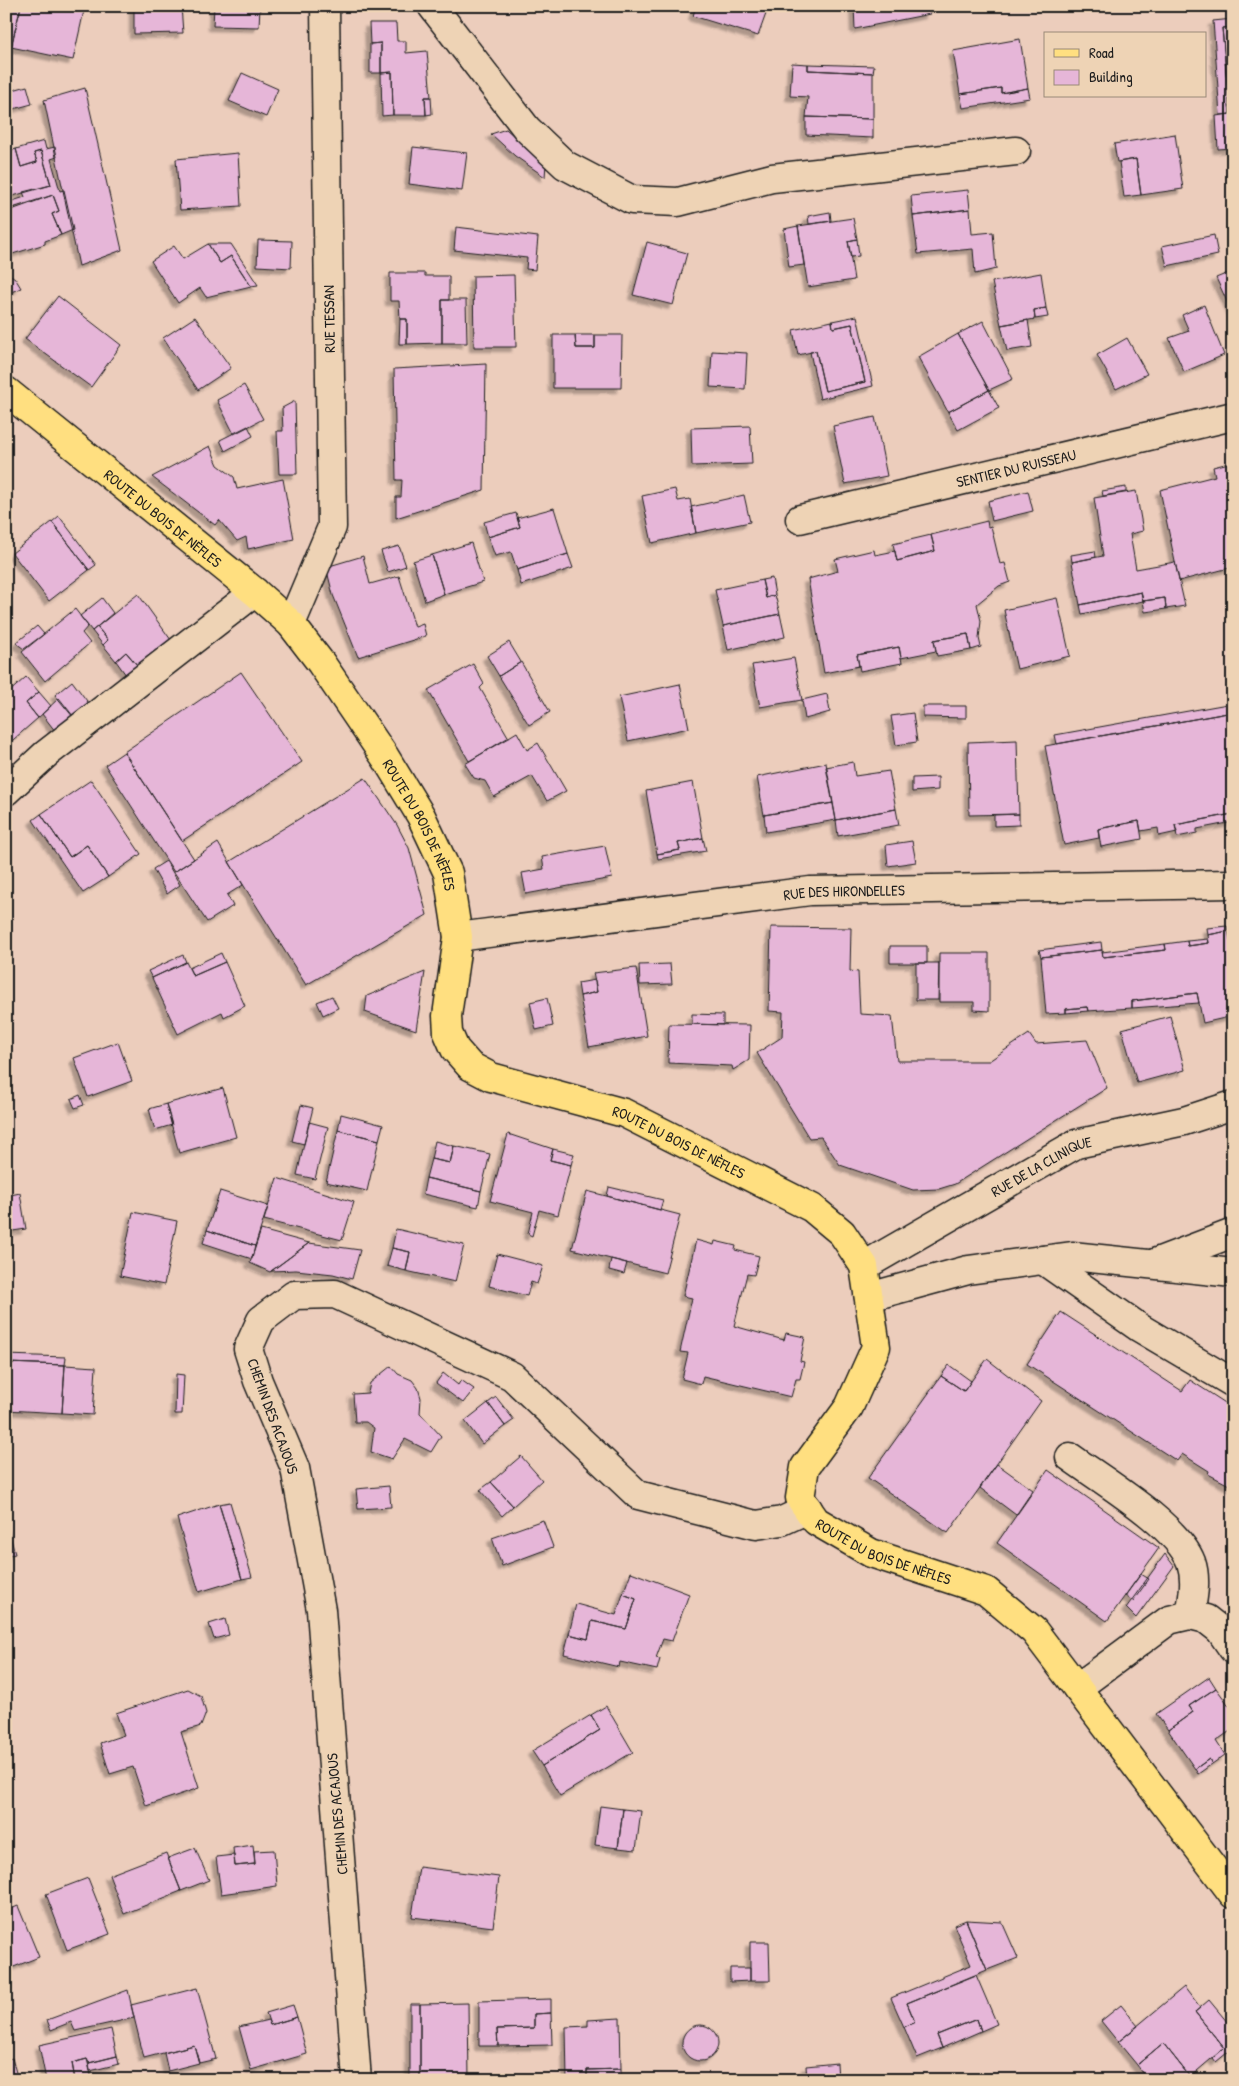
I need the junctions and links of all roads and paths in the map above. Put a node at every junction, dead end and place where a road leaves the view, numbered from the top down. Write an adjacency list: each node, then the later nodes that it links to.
1 (325, 6): 8 (street, RUE TESSAN)
2 (432, 6): 3 (street)
3 (1016, 151)
4 (6, 391): 7 (main road, ROUTE DU BOIS DE NÈFLES)
5 (1233, 416): 6 (street, SENTIER DU RUISSEAU)
6 (800, 519)
7 (255, 592): 8 (main road, ROUTE DU BOIS DE NÈFLES); 9 (street)
8 (291, 624): 11 (main road, ROUTE DU BOIS DE NÈFLES)
9 (6, 790)
10 (1233, 884): 11 (street, RUE DES HIRONDELLES)
11 (458, 937): 16 (main road, ROUTE DU BOIS DE NÈFLES)
12 (1233, 1105): 16 (street, RUE DE LA CLINIQUE)
13 (1233, 1233): 15 (street)
14 (1044, 1260): 15 (street); 18 (street); 19 (street)
15 (1150, 1264): 17 (street)
16 (864, 1266): 18 (main road, ROUTE DU BOIS DE NÈFLES)
17 (1233, 1272)
18 (869, 1297): 21 (main road, ROUTE DU BOIS DE NÈFLES)
19 (1233, 1383)
20 (1070, 1457): 22 (street)
21 (808, 1509): 24 (main road, ROUTE DU BOIS DE NÈFLES); 26 (street, CHEMIN DES ACAJOUS)
22 (1190, 1615): 23 (street); 24 (street)
23 (1233, 1649)
24 (1077, 1688): 25 (main road, ROUTE DU BOIS DE NÈFLES)
25 (1233, 1894)
26 (357, 2080)

